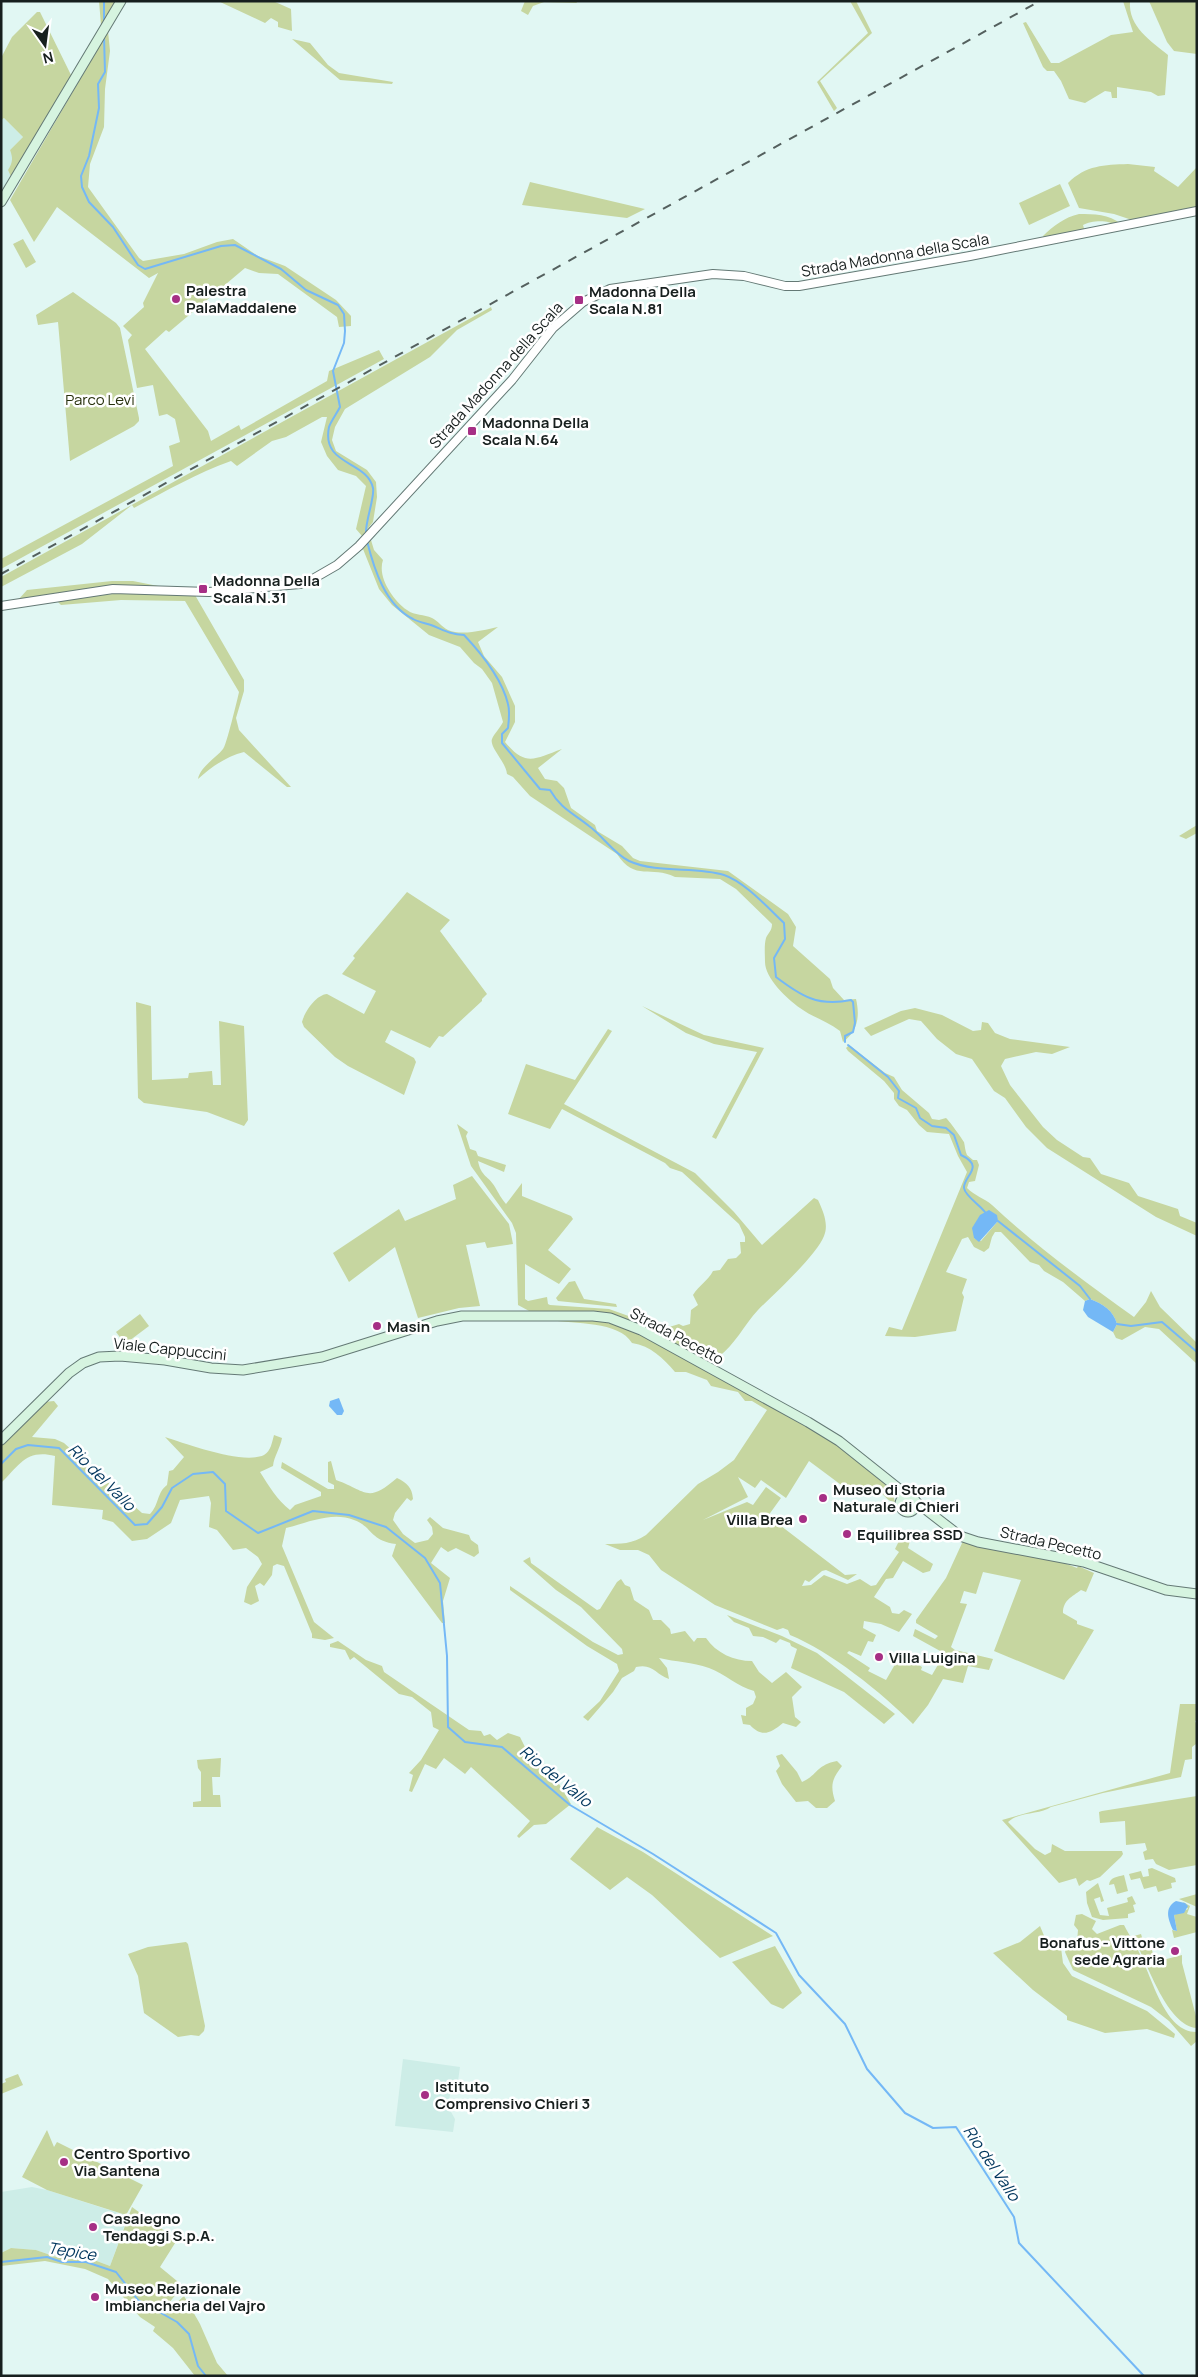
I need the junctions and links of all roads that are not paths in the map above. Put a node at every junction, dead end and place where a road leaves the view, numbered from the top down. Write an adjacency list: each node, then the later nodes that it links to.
1 (121, 1): 2 (main road)
2 (1, 202)
3 (1197, 211): 4 (street, Strada Madonna della Scala)
4 (1, 606)
5 (308, 1360): 6 (main road, Viale Cappuccini); 7 (main road, Strada Pecetto)
6 (1, 1440)
7 (888, 1480): 8 (main road, Strada Pecetto); 9 (main road, Strada Pecetto)
8 (908, 1496): 9 (main road); 10 (main road, Strada Pecetto)
9 (900, 1501): 11 (main road, Strada Pecetto)
10 (916, 1502): 11 (main road); 12 (main road, Strada Pecetto)
11 (912, 1511): 12 (main road, Strada Pecetto)
12 (934, 1517): 13 (main road, Strada Pecetto)
13 (1197, 1594)

